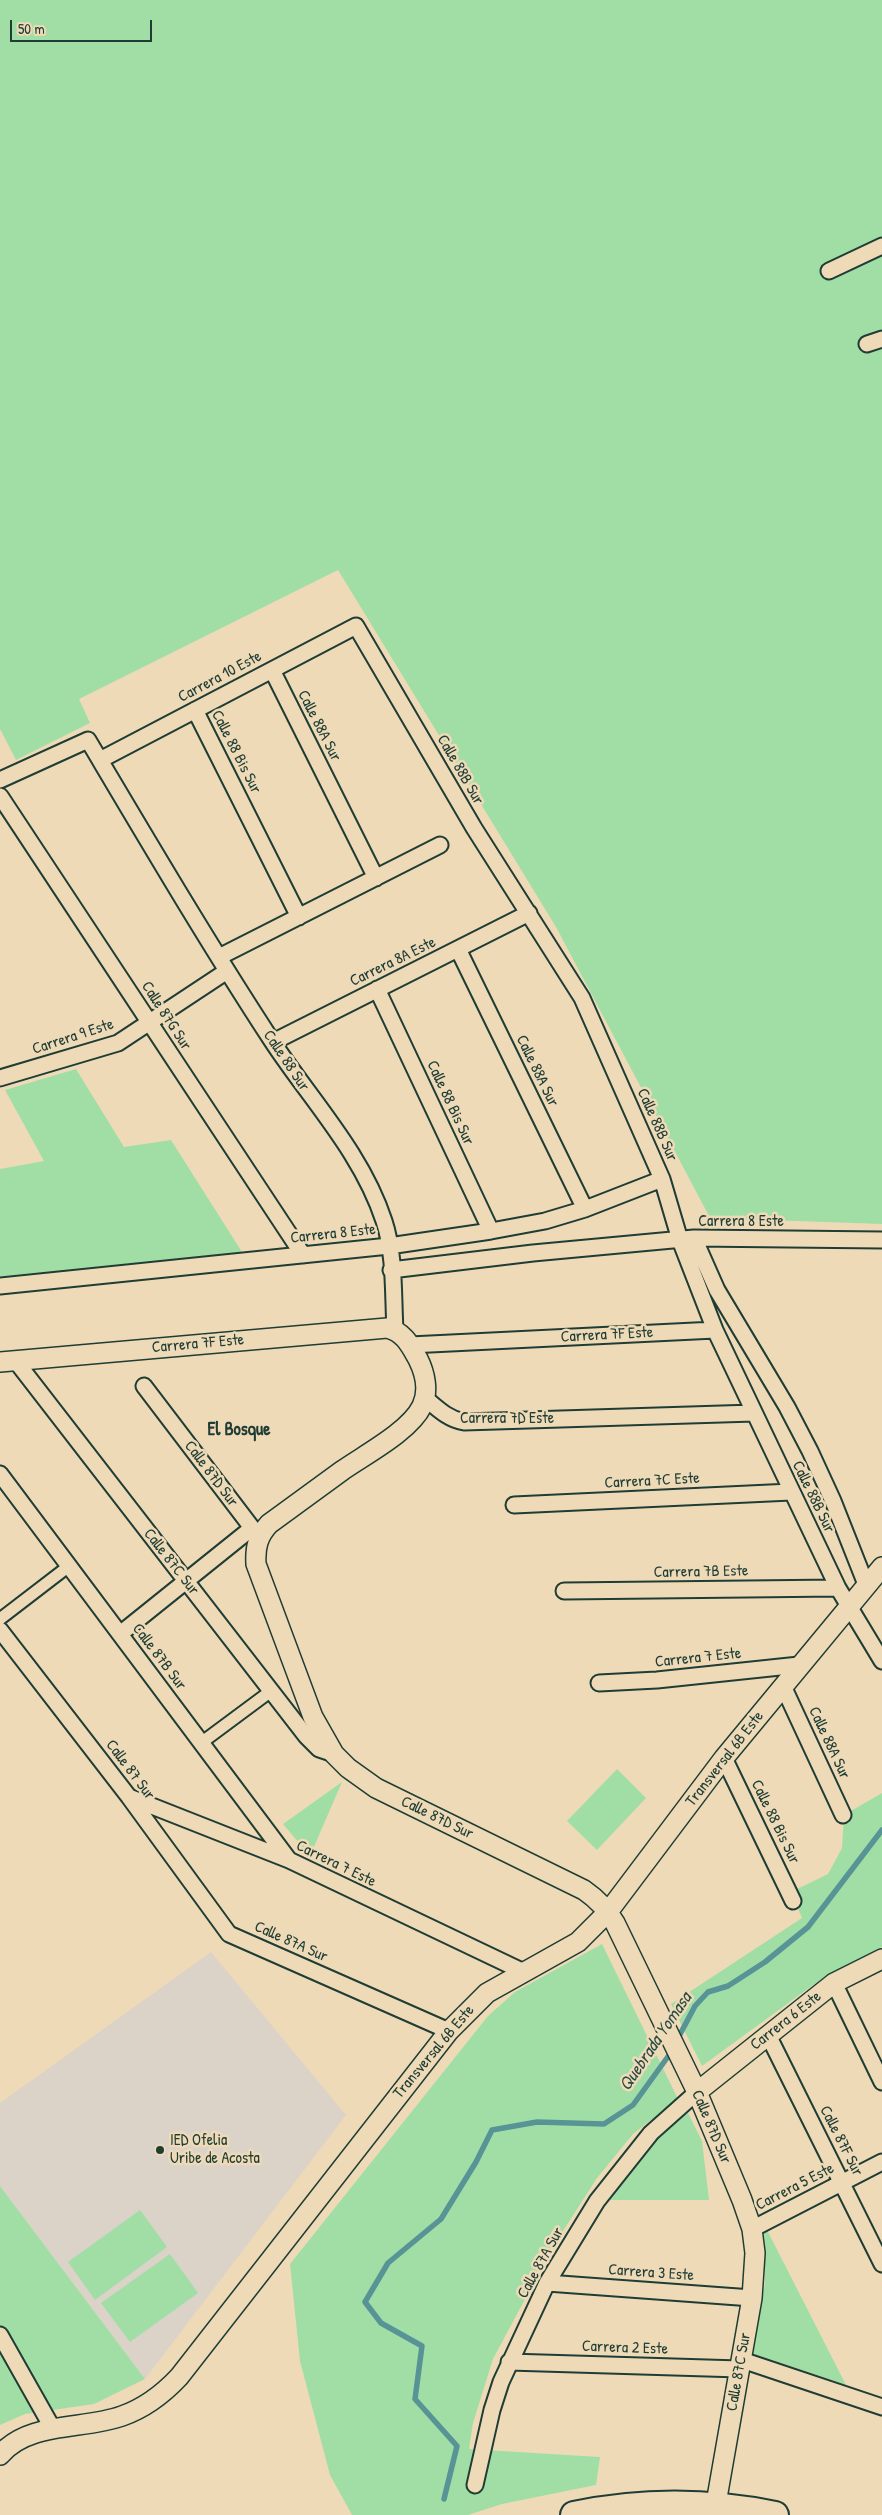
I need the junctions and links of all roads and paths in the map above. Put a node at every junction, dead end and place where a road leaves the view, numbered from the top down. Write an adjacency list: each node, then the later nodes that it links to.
1 (882, 246): 2 (street)
2 (829, 271)
3 (882, 339): 4 (street)
4 (867, 344)
5 (356, 626): 6 (street, Carrera 10 Este); 13 (street, Calle 88B Sur)
6 (272, 670): 7 (street, Carrera 10 Este); 12 (street, Calle 88A Sur)
7 (195, 710): 8 (street, Carrera 10 Este); 14 (street, Calle 88 Bis Sur)
8 (100, 760): 9 (street, Calle 88 Sur); 16 (street, Calle 88 Sur)
9 (0, 780)
10 (0, 796): 19 (street, Calle 87G Sur)
11 (440, 845): 12 (street)
12 (376, 878): 14 (street)
13 (529, 914): 15 (street, Carrera 8A Este); 22 (street, Calle 88B Sur)
14 (299, 917): 16 (street)
15 (458, 949): 18 (street, Carrera 8A Este); 23 (street, Calle 88A Sur)
16 (219, 957): 17 (street, Calle 88 Sur)
17 (227, 971): 19 (street, Carrera 9 Este); 20 (street, Calle 88 Sur)
18 (377, 989): 20 (street, Carrera 8A Este); 24 (street, Calle 88 Bis Sur)
19 (149, 1022): 21 (street, Carrera 9 Este); 28 (street, Calle 87G Sur)
20 (273, 1042): 27 (street, Calle 88 Sur)
21 (1, 1076)
22 (662, 1179): 23 (street, Carrera 8 Este); 25 (street, Calle 88B Sur)
23 (585, 1209): 24 (street, Carrera 8 Este)
24 (491, 1231): 27 (street, Carrera 8 Este)
25 (687, 1239): 26 (street, Carrera 8 Este); 29 (street, Carrera 8 Este); 32 (street, Calle 88B Sur); 45 (street, Calle 88B Sur)
26 (882, 1240)
27 (389, 1246): 28 (street, Carrera 8 Este); 29 (street, Calle 88 Sur)
28 (303, 1255): 30 (street, Carrera 8 Este)
29 (391, 1270): 31 (street, Calle 88 Sur)
30 (0, 1286)
31 (395, 1330): 33 (street); 34 (street, Carrera 7F Este)
32 (714, 1330): 33 (street, Carrera 7F Este); 37 (street, Calle 88B Sur)
33 (410, 1345): 36 (street)
34 (8, 1361): 44 (street, Calle 87C Sur)
35 (144, 1386): 41 (street, Calle 87D Sur)
36 (425, 1398): 37 (street, Carrera 7D Este); 41 (street)
37 (754, 1413): 39 (street, Calle 88B Sur)
38 (0, 1474): 42 (street, Calle 87B Sur)
39 (791, 1492): 40 (street, Carrera 7C Este); 46 (street, Calle 88B Sur)
40 (514, 1505)
41 (255, 1532): 44 (street); 58 (street, Calle 87D Sur)
42 (69, 1566): 49 (street); 51 (street, Calle 87B Sur)
43 (882, 1567): 45 (street, Transversal 6B Este)
44 (186, 1581): 51 (street); 56 (street, Calle 87C Sur)
45 (866, 1587): 48 (street, Transversal 6B Este)
46 (838, 1588): 47 (street, Carrera 7B Este); 48 (street, Calle 88B Sur)
47 (564, 1591)
48 (850, 1607): 52 (street, Calle 88B Sur); 53 (street, Transversal 6B Este)
49 (0, 1618)
50 (0, 1630): 60 (street, Calle 87 Sur)
51 (120, 1634): 57 (street, Calle 87B Sur)
52 (882, 1661)
53 (799, 1665): 54 (street, Carrera 7 Este); 55 (street, Transversal 6B Este)
54 (600, 1683)
55 (783, 1686): 59 (street, Transversal 6B Este); 61 (street, Calle 88A Sur)
56 (271, 1691): 57 (street); 58 (street, Calle 87C Sur)
57 (201, 1743): 62 (street, Calle 87B Sur)
58 (334, 1754): 64 (street, Calle 87D Sur)
59 (724, 1758): 63 (street, Calle 88 Bis Sur); 64 (street, Transversal 6B Este)
60 (129, 1797): 62 (street, Carrera 7 Este); 65 (street, Calle 87 Sur)
61 (842, 1815)
62 (290, 1860): 67 (street, Carrera 7 Este)
63 (793, 1901)
64 (608, 1912): 67 (street, Transversal 6B Este); 72 (street, Calle 87D Sur)
65 (229, 1934): 69 (street, Calle 87A Sur)
66 (882, 1959): 68 (street, Carrera 6 Este)
67 (524, 1972): 69 (street, Transversal 6B Este)
68 (834, 1983): 70 (street, Carrera 6 Este); 71 (street)
69 (449, 2031): 83 (street, Transversal 6B Este)
70 (768, 2035): 72 (street, Carrera 6 Este); 74 (street, Calle 87F Sur)
71 (882, 2082)
72 (697, 2092): 75 (street, Calle 87D Sur); 77 (street, Calle 87A Sur)
73 (882, 2162): 74 (street, Carrera 5 Este)
74 (843, 2182): 75 (street, Carrera 5 Este); 76 (street, Calle 87F Sur)
75 (752, 2229): 78 (street, Calle 87C Sur)
76 (882, 2264)
77 (547, 2283): 78 (street, Carrera 3 Este); 80 (street, Calle 87A Sur)
78 (752, 2298): 81 (street, Calle 87C Sur)
79 (0, 2335): 83 (street)
80 (509, 2362): 81 (street, Carrera 2 Este); 85 (street, Calle 87A Sur)
81 (741, 2364): 82 (street, Carrera 2 Este); 86 (street, Calle 87C Sur)
82 (882, 2408)
83 (53, 2429): 84 (street, Transversal 6B Este)
84 (0, 2455)
85 (475, 2485)
86 (715, 2510): 87 (highway); 88 (highway)
87 (574, 2515)
88 (775, 2515)

